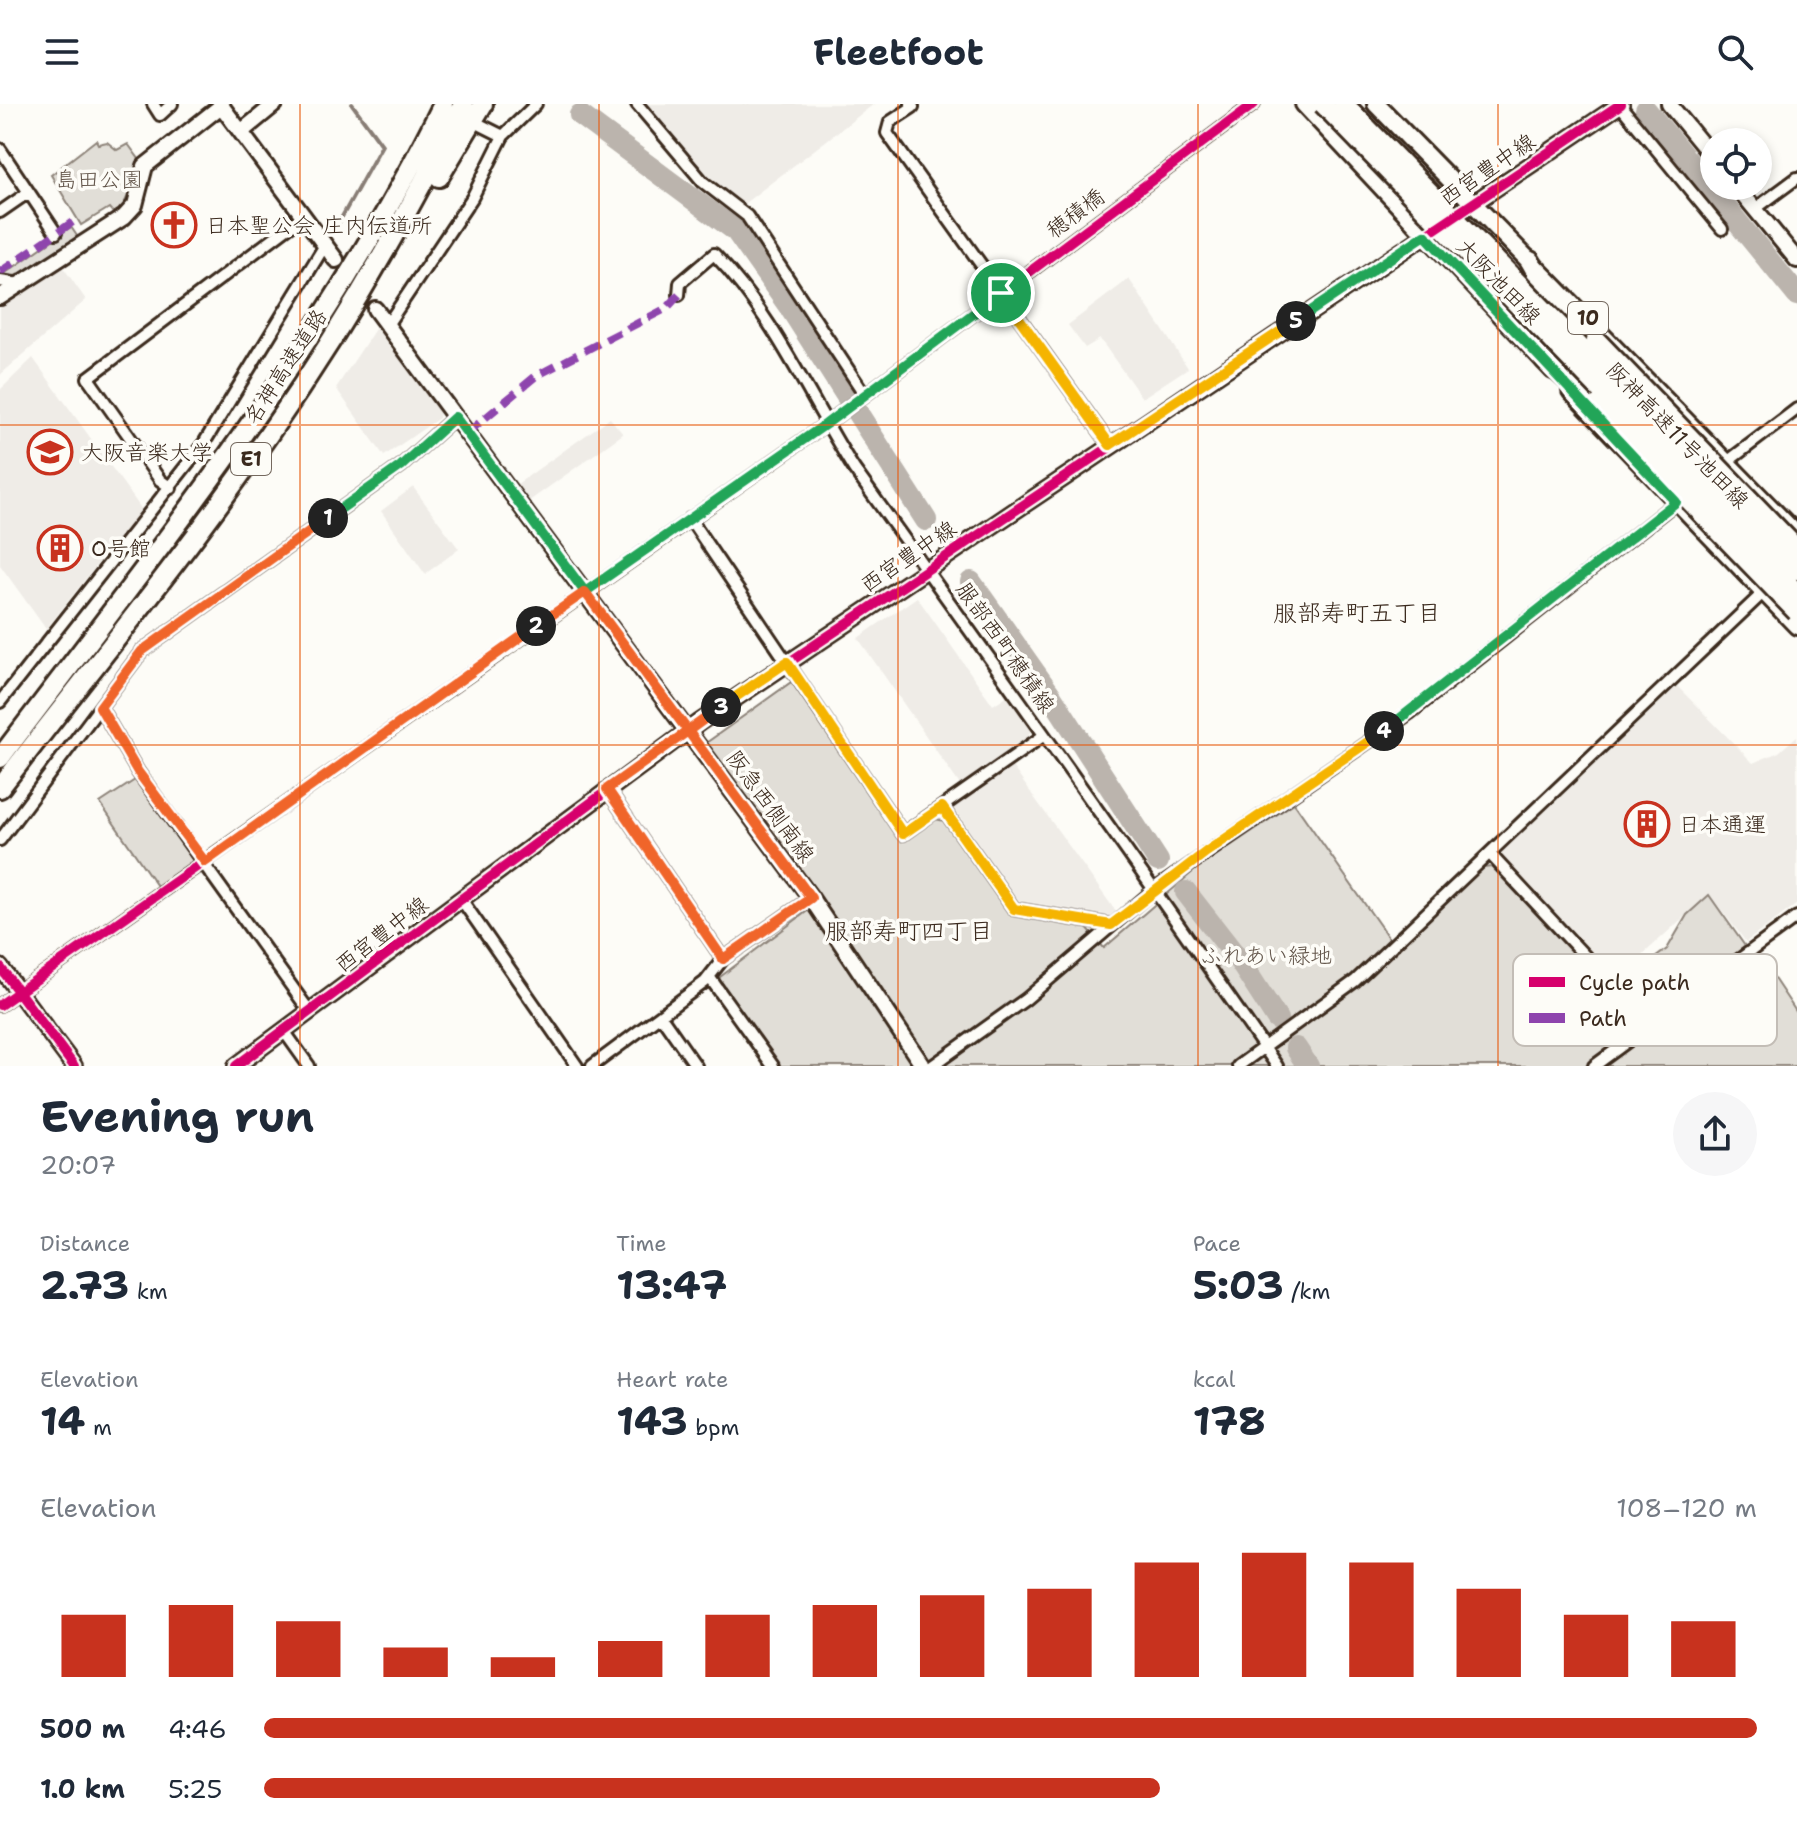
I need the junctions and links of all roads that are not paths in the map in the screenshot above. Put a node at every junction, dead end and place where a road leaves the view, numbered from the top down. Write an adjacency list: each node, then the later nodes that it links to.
1 (153, 104): 2 (street)
2 (172, 104)
3 (275, 104): 20 (street)
4 (434, 104): 45 (highway)
5 (443, 104): 45 (highway, 名神高速道路 / E1)
6 (463, 104): 51 (highway, 名神高速道路 / E1)
7 (483, 104): 51 (highway)
8 (536, 104): 21 (street)
9 (637, 104): 47 (street)
10 (1254, 104): 40 (street, 穂積橋)
11 (1304, 104): 33 (main road, 大阪池田線)
12 (1323, 104): 63 (highway, 阪神高速11号池田線, bridge)
13 (1344, 104): 60 (highway, 阪神高速11号池田線, bridge)
14 (1376, 104): 27 (main road, 大阪池田線 / 10)
15 (1620, 104): 27 (street, 西宮豊中線); 31 (street)
16 (1669, 104): 22 (street)
17 (221, 105): 20 (street); 39 (street)
18 (914, 105): 40 (street)
19 (481, 125): 21 (street)
20 (241, 132): 30 (street)
21 (503, 136): 44 (street)
22 (1700, 142)
23 (0, 149): 25 (street)
24 (1797, 178): 28 (street)
25 (29, 192): 29 (street); 32 (street)
26 (1748, 200): 28 (street)
27 (1473, 202): 33 (street, 西宮豊中線); 37 (main road, 大阪池田線 / 10)
28 (1755, 209): 36 (street)
29 (0, 212)
30 (303, 216): 34 (street); 54 (street)
31 (1722, 229)
32 (56, 233)
33 (1425, 235): 46 (main road, 大阪池田線); 52 (street, 西宮豊中線)
34 (325, 245): 35 (street); 54 (street)
35 (336, 260)
36 (1797, 260)
37 (1530, 261): 53 (main road, 大阪池田線 / 10); 58 (highway, bridge)
38 (0, 281): 39 (street)
39 (20, 284): 42 (street)
40 (1001, 293): 47 (street, 穂積橋); 52 (street)
41 (679, 295): 50 (street, 服部西町穂積線)
42 (0, 297)
43 (375, 309): 44 (street, 阪急西側南線)
44 (387, 325): 49 (street, 阪急西側南線)
45 (316, 329): 71 (highway, 名神高速道路 / E1)
46 (1545, 360): 55 (main road, 大阪池田線); 64 (highway, bridge)
47 (863, 396): 50 (street, 穂積橋)
48 (1797, 409): 53 (street)
49 (455, 417): 61 (street, 阪急西側南線); 68 (street)
50 (826, 424): 56 (street, 穂積橋); 59 (street, 服部西町穂積線)
51 (266, 438): 72 (highway, 名神高速道路 / E1)
52 (1110, 445): 59 (street, 西宮豊中線)
53 (1727, 462): 55 (street); 57 (main road, 大阪池田線 / 10)
54 (171, 488): 67 (street)
55 (1676, 502): 62 (main road, 大阪池田線); 78 (street)
56 (690, 519): 61 (street, 穂積橋); 66 (street)
57 (1797, 535)
58 (1797, 549)
59 (927, 568): 66 (street, 西宮豊中線); 70 (street, 服部西町穂積線)
60 (1797, 570)
61 (585, 592): 69 (street, 阪急西側南線); 77 (street, 穂積橋)
62 (1764, 592): 65 (main road, 大阪池田線); 76 (street)
63 (1797, 593)
64 (1797, 612)
65 (1797, 626)
66 (787, 662): 69 (street, 西宮豊中線); 74 (street)
67 (0, 702)
68 (100, 707): 75 (street); 77 (street)
69 (688, 731): 73 (street, 西宮豊中線); 79 (street, 阪急西側南線)
70 (1043, 736): 74 (street); 78 (street, 服部西町穂積線)
71 (0, 758)
72 (0, 788)
73 (607, 789): 80 (street, 西宮豊中線); 85 (street)
74 (942, 807): 82 (street)
75 (0, 840)
76 (1490, 854): 83 (street); 94 (street)
77 (205, 862): 88 (street, 穂積橋); 90 (street)
78 (1155, 889): 82 (street); 94 (street, 服部西町穂積線)
79 (811, 898): 85 (street); 102 (street, 阪急西側南線)
80 (461, 899): 90 (street, 西宮豊中線); 98 (street)
81 (1797, 917): 84 (street)
82 (1111, 925): 103 (street)
83 (1583, 954)
84 (1746, 954)
85 (723, 959): 87 (street)
86 (0, 967): 88 (street)
87 (710, 978): 91 (street); 101 (street)
88 (19, 992): 89 (street, 穂積橋); 95 (street)
89 (0, 1005)
90 (310, 1012): 92 (street, 西宮豊中線)
91 (661, 1016): 99 (street); 100 (street)
92 (284, 1031): 96 (street, 西宮豊中線); 97 (street)
93 (1621, 1046): 106 (street)
94 (1264, 1048): 104 (street); 105 (street, 服部西町穂積線)
95 (74, 1066)
96 (236, 1066)
97 (309, 1066)
98 (577, 1066)
99 (592, 1066)
100 (696, 1066)
101 (773, 1066)
102 (923, 1066)
103 (932, 1066)
104 (1238, 1066)
105 (1277, 1066)
106 (1594, 1066)

